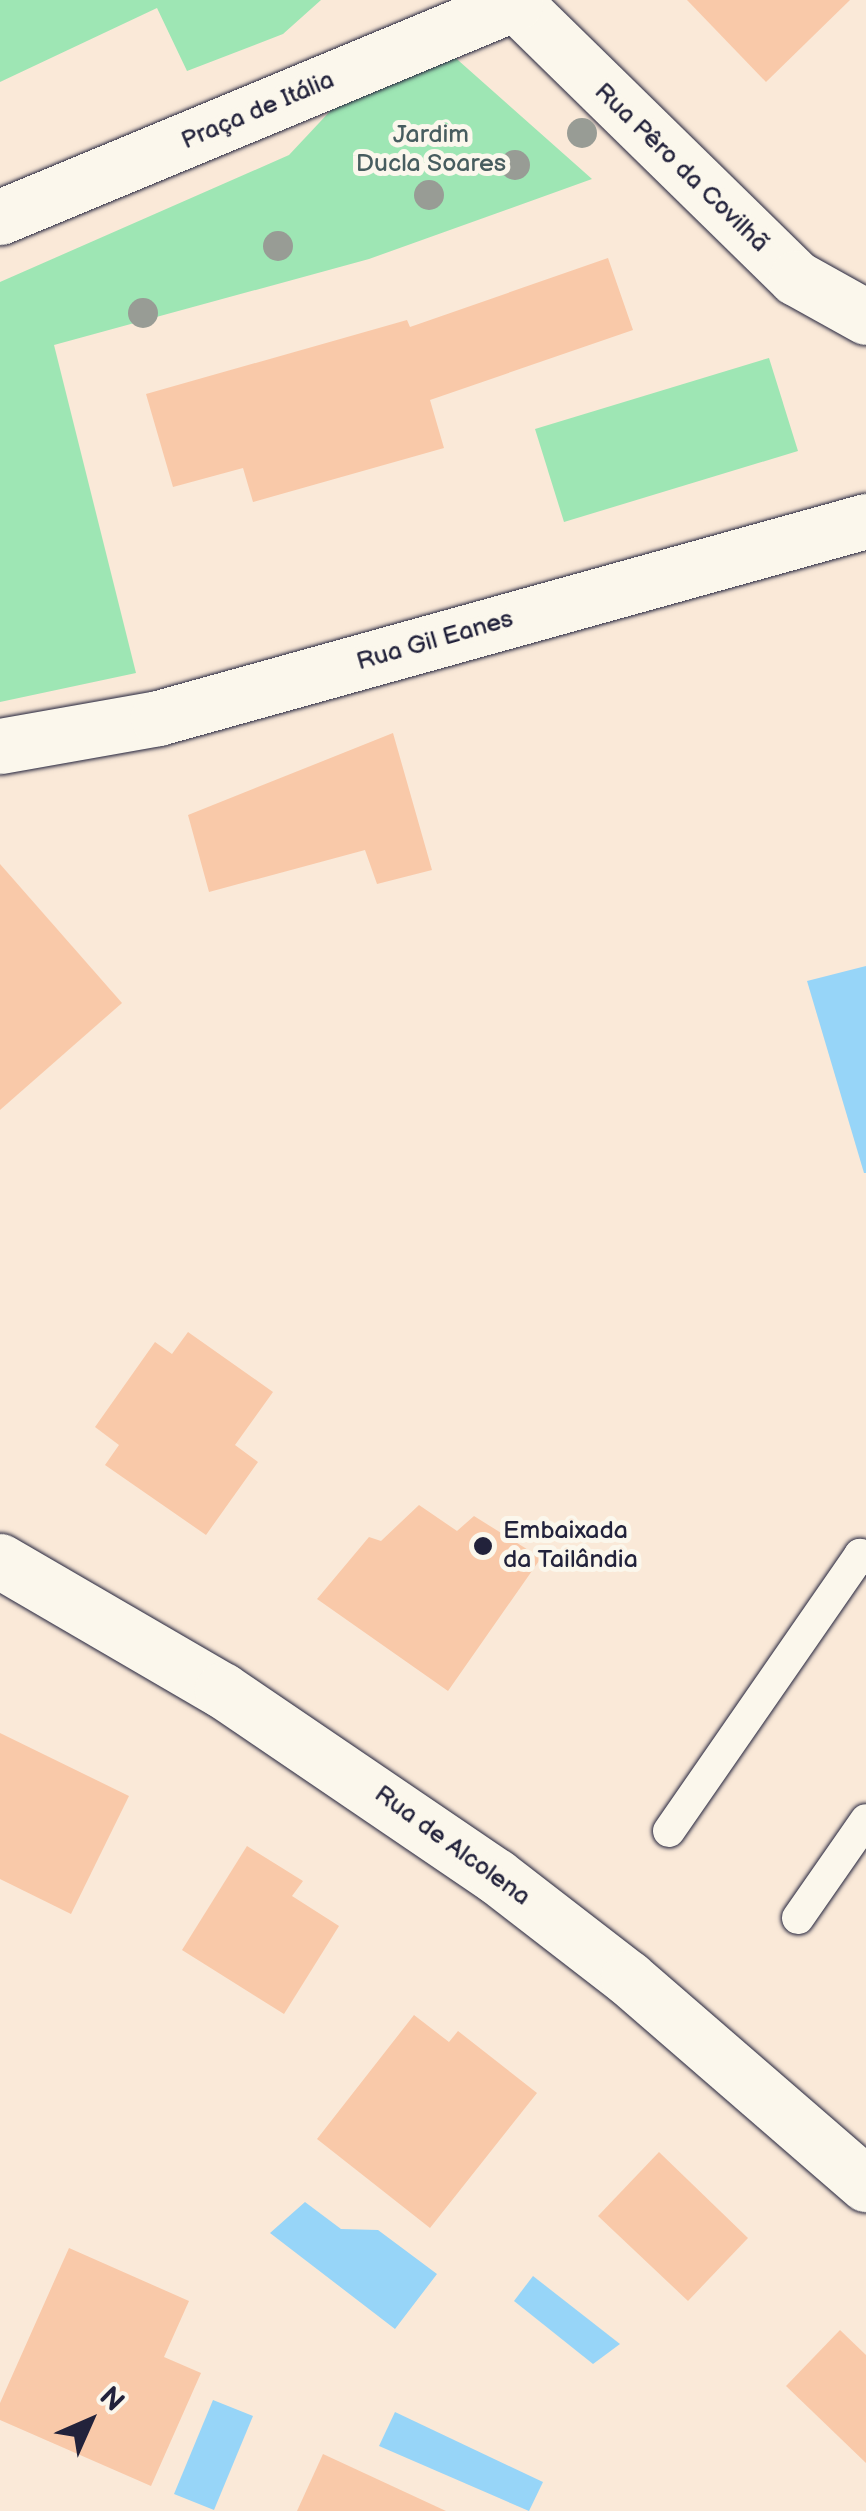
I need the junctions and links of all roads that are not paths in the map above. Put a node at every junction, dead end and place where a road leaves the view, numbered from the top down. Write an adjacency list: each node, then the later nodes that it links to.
1 (514, 2): 2 (street, Praça de Itália); 3 (street, Rua Pêro da Covilhã)
2 (0, 217)
3 (866, 317)
4 (866, 522): 5 (street, Rua Gil Eanes)
5 (0, 746)
6 (866, 1559): 9 (lane)
7 (0, 1561): 11 (street, Rua de Alcolena)
8 (866, 1820): 10 (lane)
9 (669, 1831)
10 (798, 1918)
11 (866, 2184)

